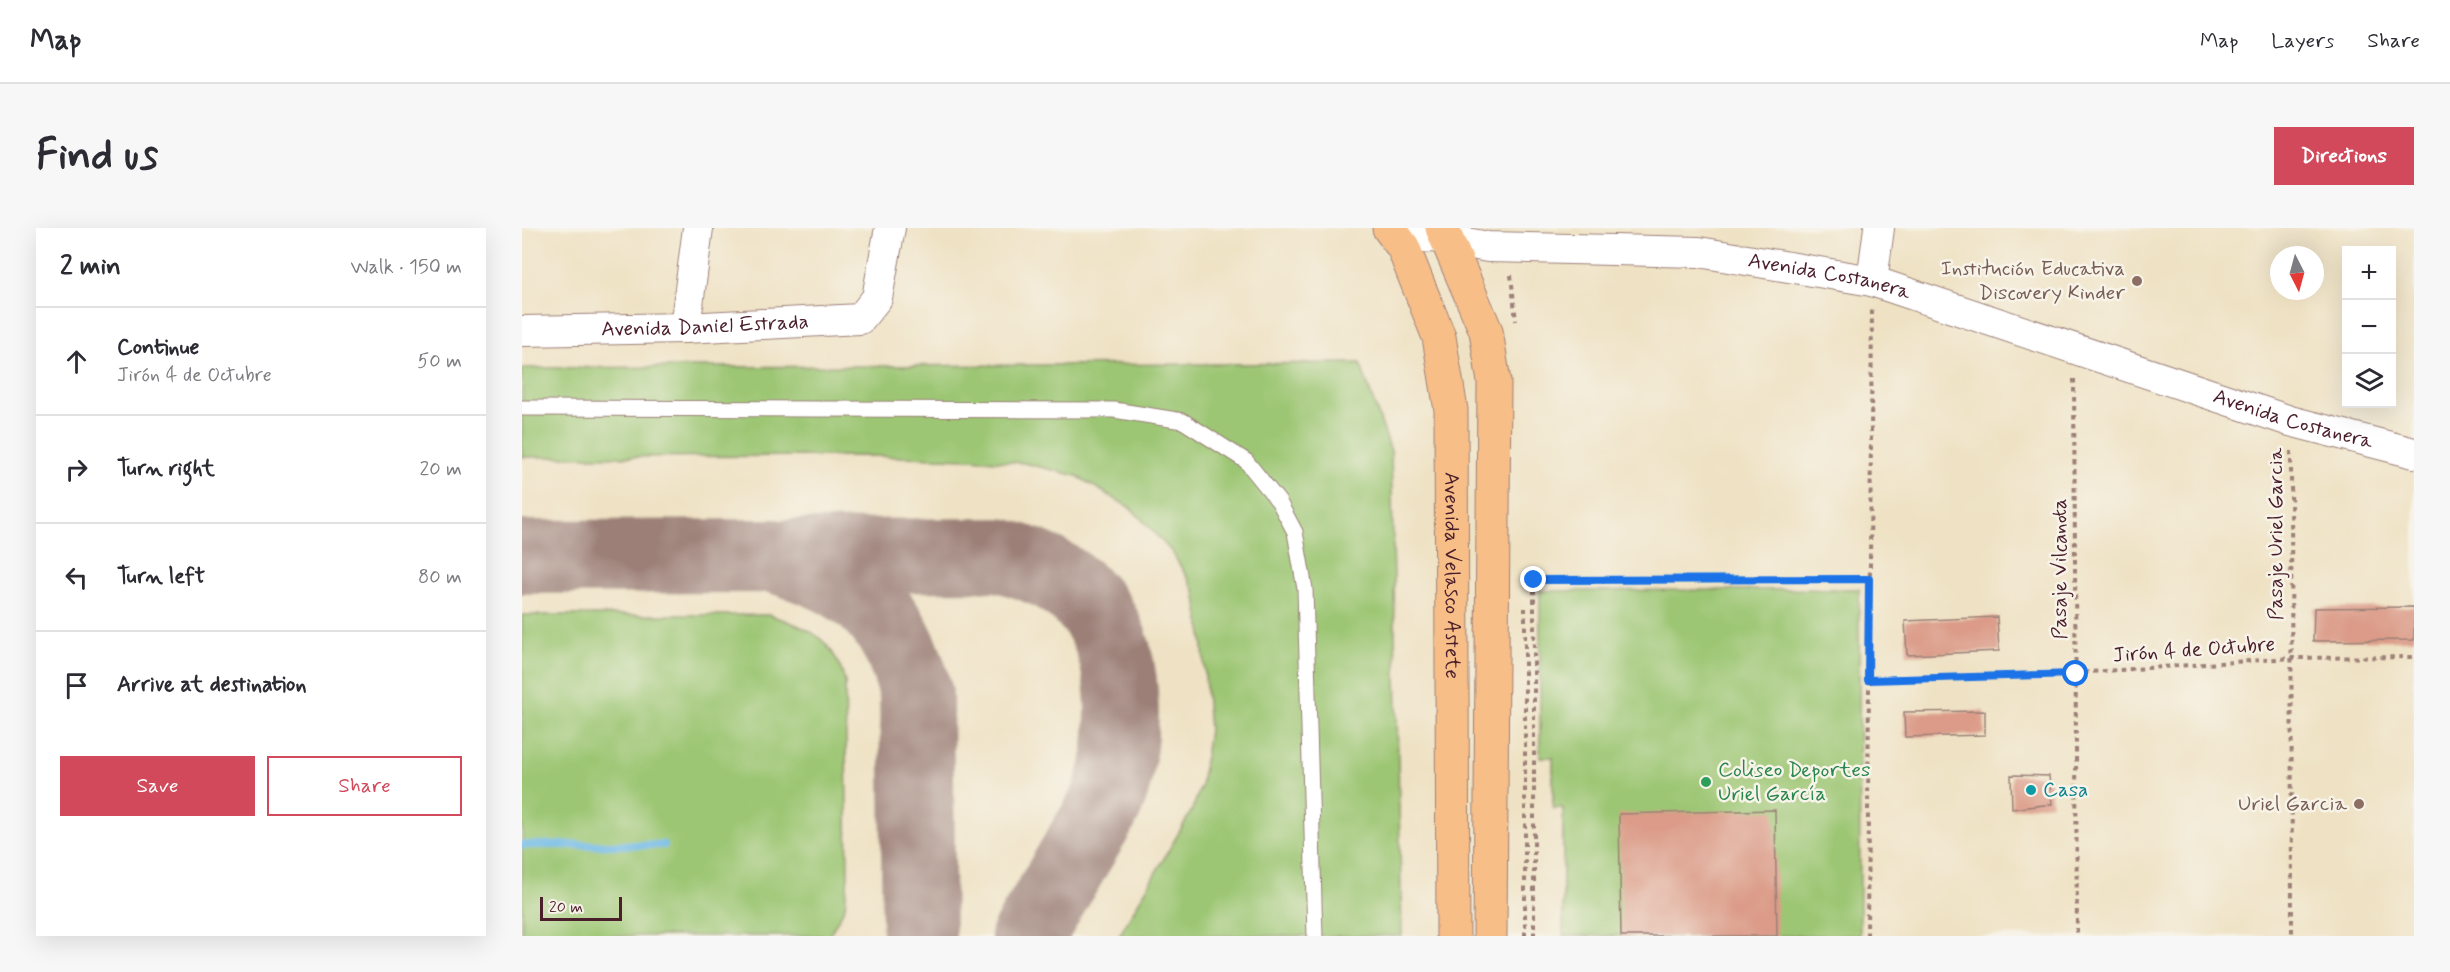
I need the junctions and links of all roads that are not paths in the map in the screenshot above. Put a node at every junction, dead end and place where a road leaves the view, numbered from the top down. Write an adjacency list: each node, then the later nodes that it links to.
1 (699, 228): 8 (street)
2 (890, 228): 8 (street, Avenida Daniel Estrada)
3 (1879, 228): 7 (street)
4 (1446, 235): 5 (street, Avenida Costanera); 6 (street, Avenida Costanera); 14 (highway, Avenida Velasco Astete)
5 (1526, 237): 7 (street, Avenida Costanera)
6 (1396, 238): 13 (highway, Avenida Velasco Astete)
7 (1872, 281): 11 (street, Avenida Costanera)
8 (685, 328): 9 (street, Avenida Daniel Estrada)
9 (522, 331)
10 (522, 408): 12 (lane)
11 (2414, 453)
12 (1315, 936)
13 (1453, 936)
14 (1490, 936)

